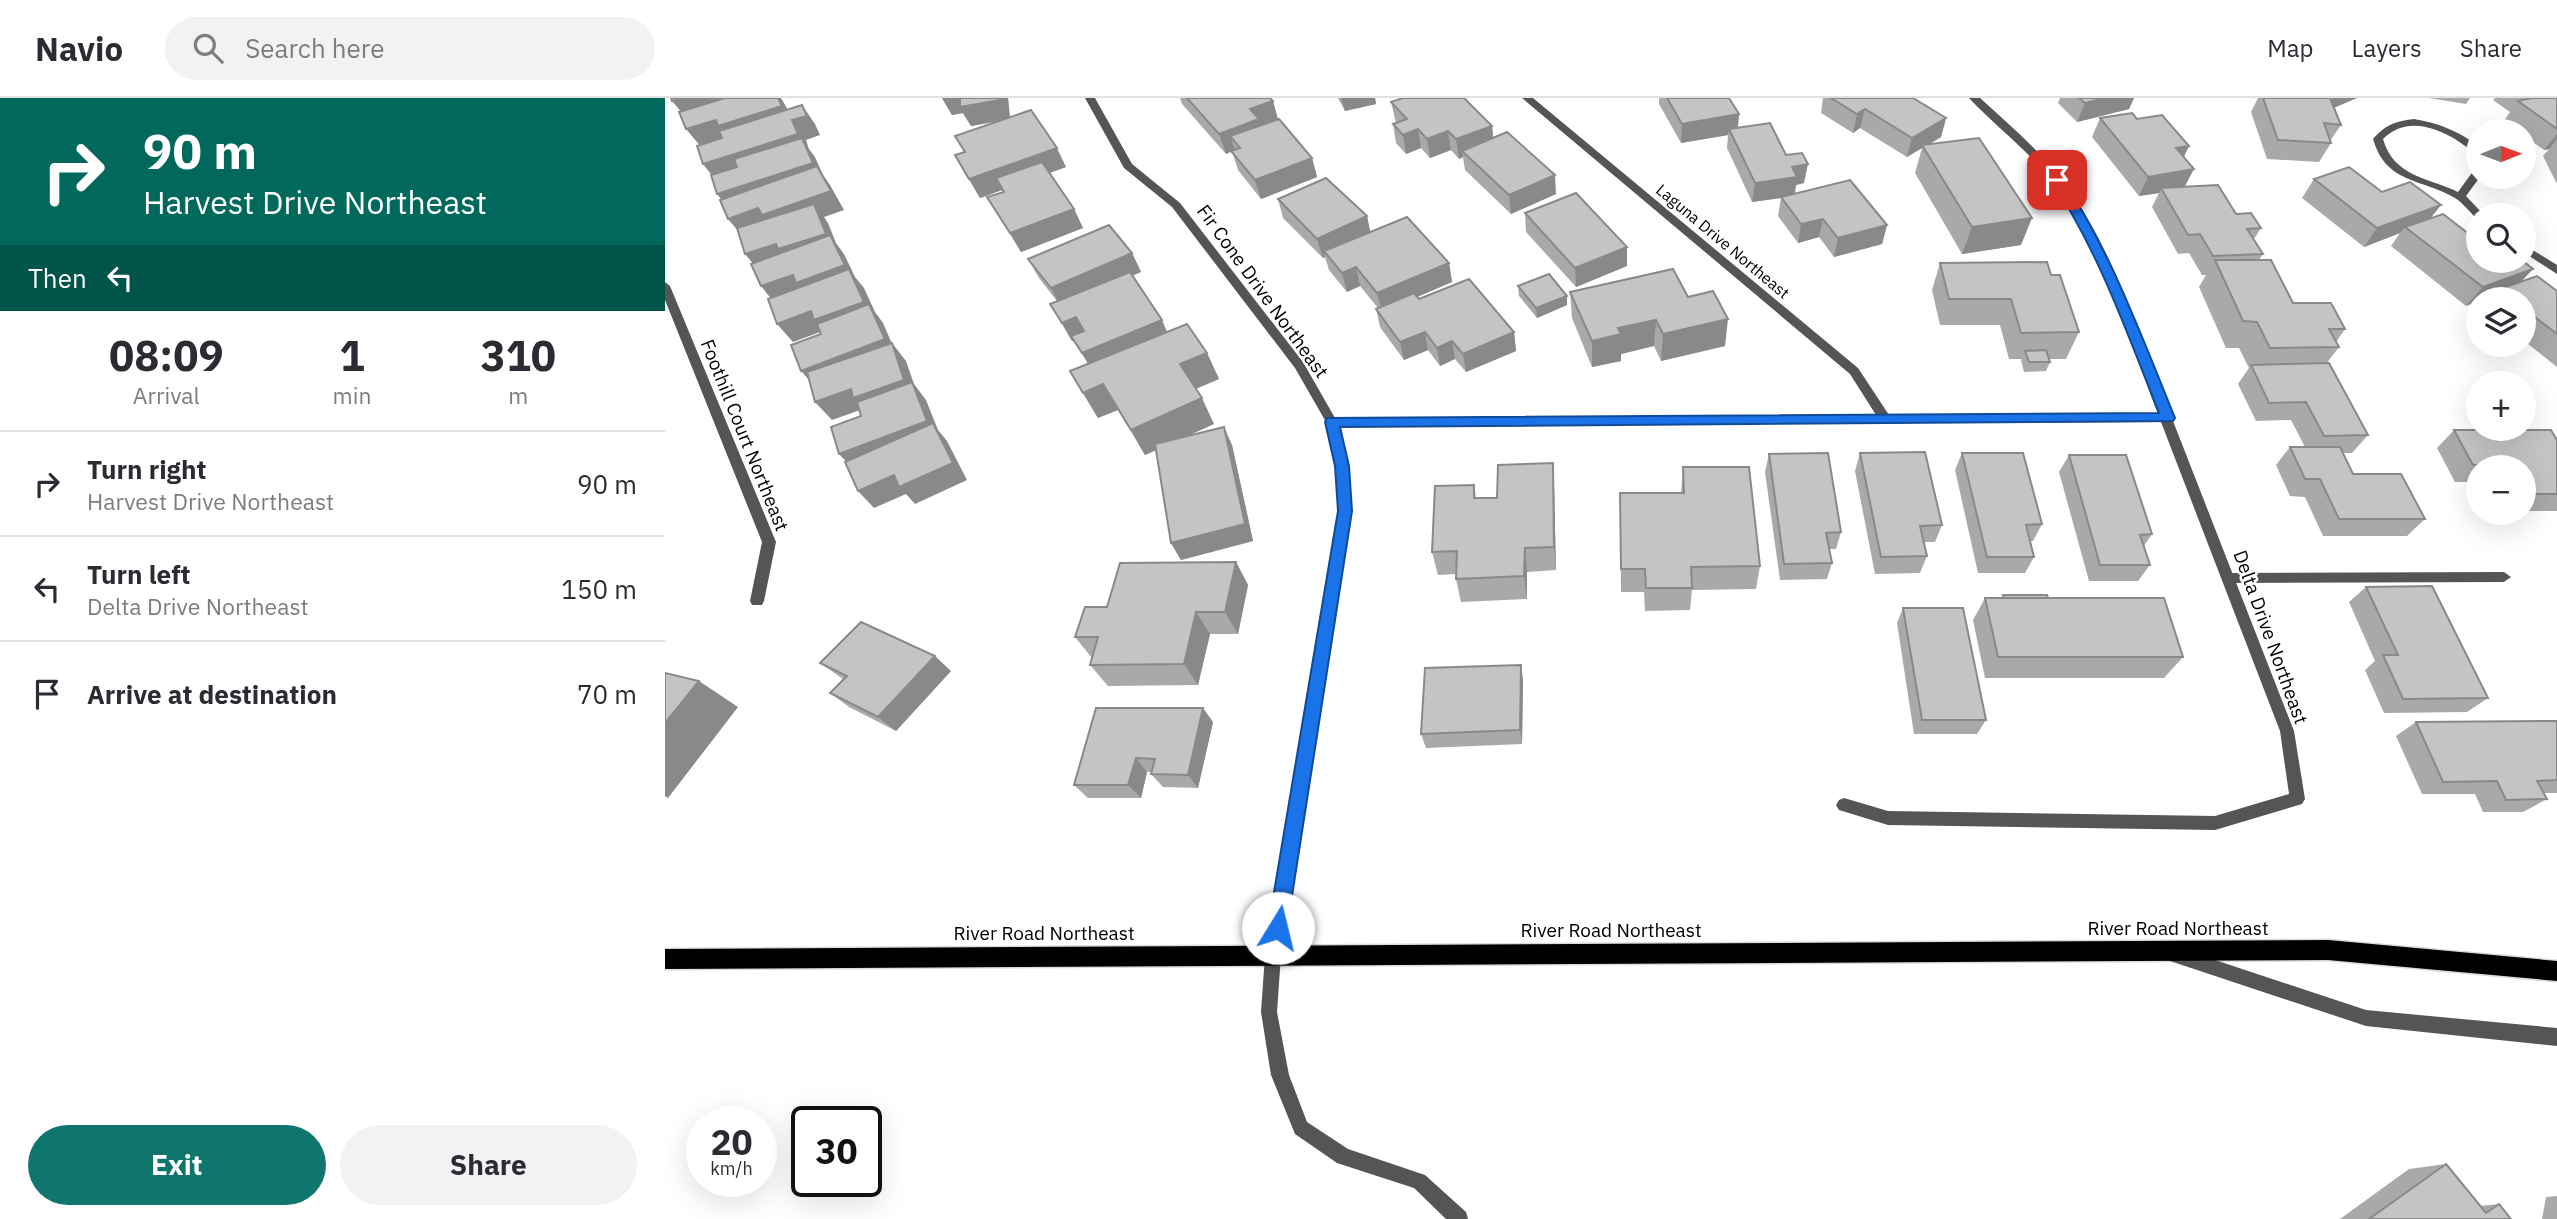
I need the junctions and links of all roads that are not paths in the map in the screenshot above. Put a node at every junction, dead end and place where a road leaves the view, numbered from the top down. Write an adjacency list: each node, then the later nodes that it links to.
1 (1090, 98): 13 (street, Fir Cone Drive Northeast)
2 (1527, 98): 12 (street, Laguna Drive Northeast)
3 (1974, 98): 11 (street, Delta Drive Northeast)
4 (2466, 142): 6 (street)
5 (2466, 188): 6 (street)
6 (2460, 196): 7 (street)
7 (2467, 203)
8 (2536, 256): 9 (street)
9 (2557, 270)
10 (665, 286): 16 (street, Foothill Court Northeast)
11 (2168, 418): 12 (street); 15 (street, Delta Drive Northeast)
12 (1885, 419): 13 (street)
13 (1332, 422): 19 (street, Fir Cone Drive Northeast)
14 (2504, 577): 15 (street)
15 (2229, 578): 17 (street, Delta Drive Northeast)
16 (757, 601)
17 (1844, 805)
18 (2162, 950): 19 (main road, River Road Northeast); 21 (main road, River Road Northeast); 22 (street)
19 (1273, 955): 20 (main road, River Road Northeast); 23 (street, Fir Cone Drive Northeast)
20 (665, 959)
21 (2557, 971)
22 (2557, 1037)
23 (1459, 1219)

